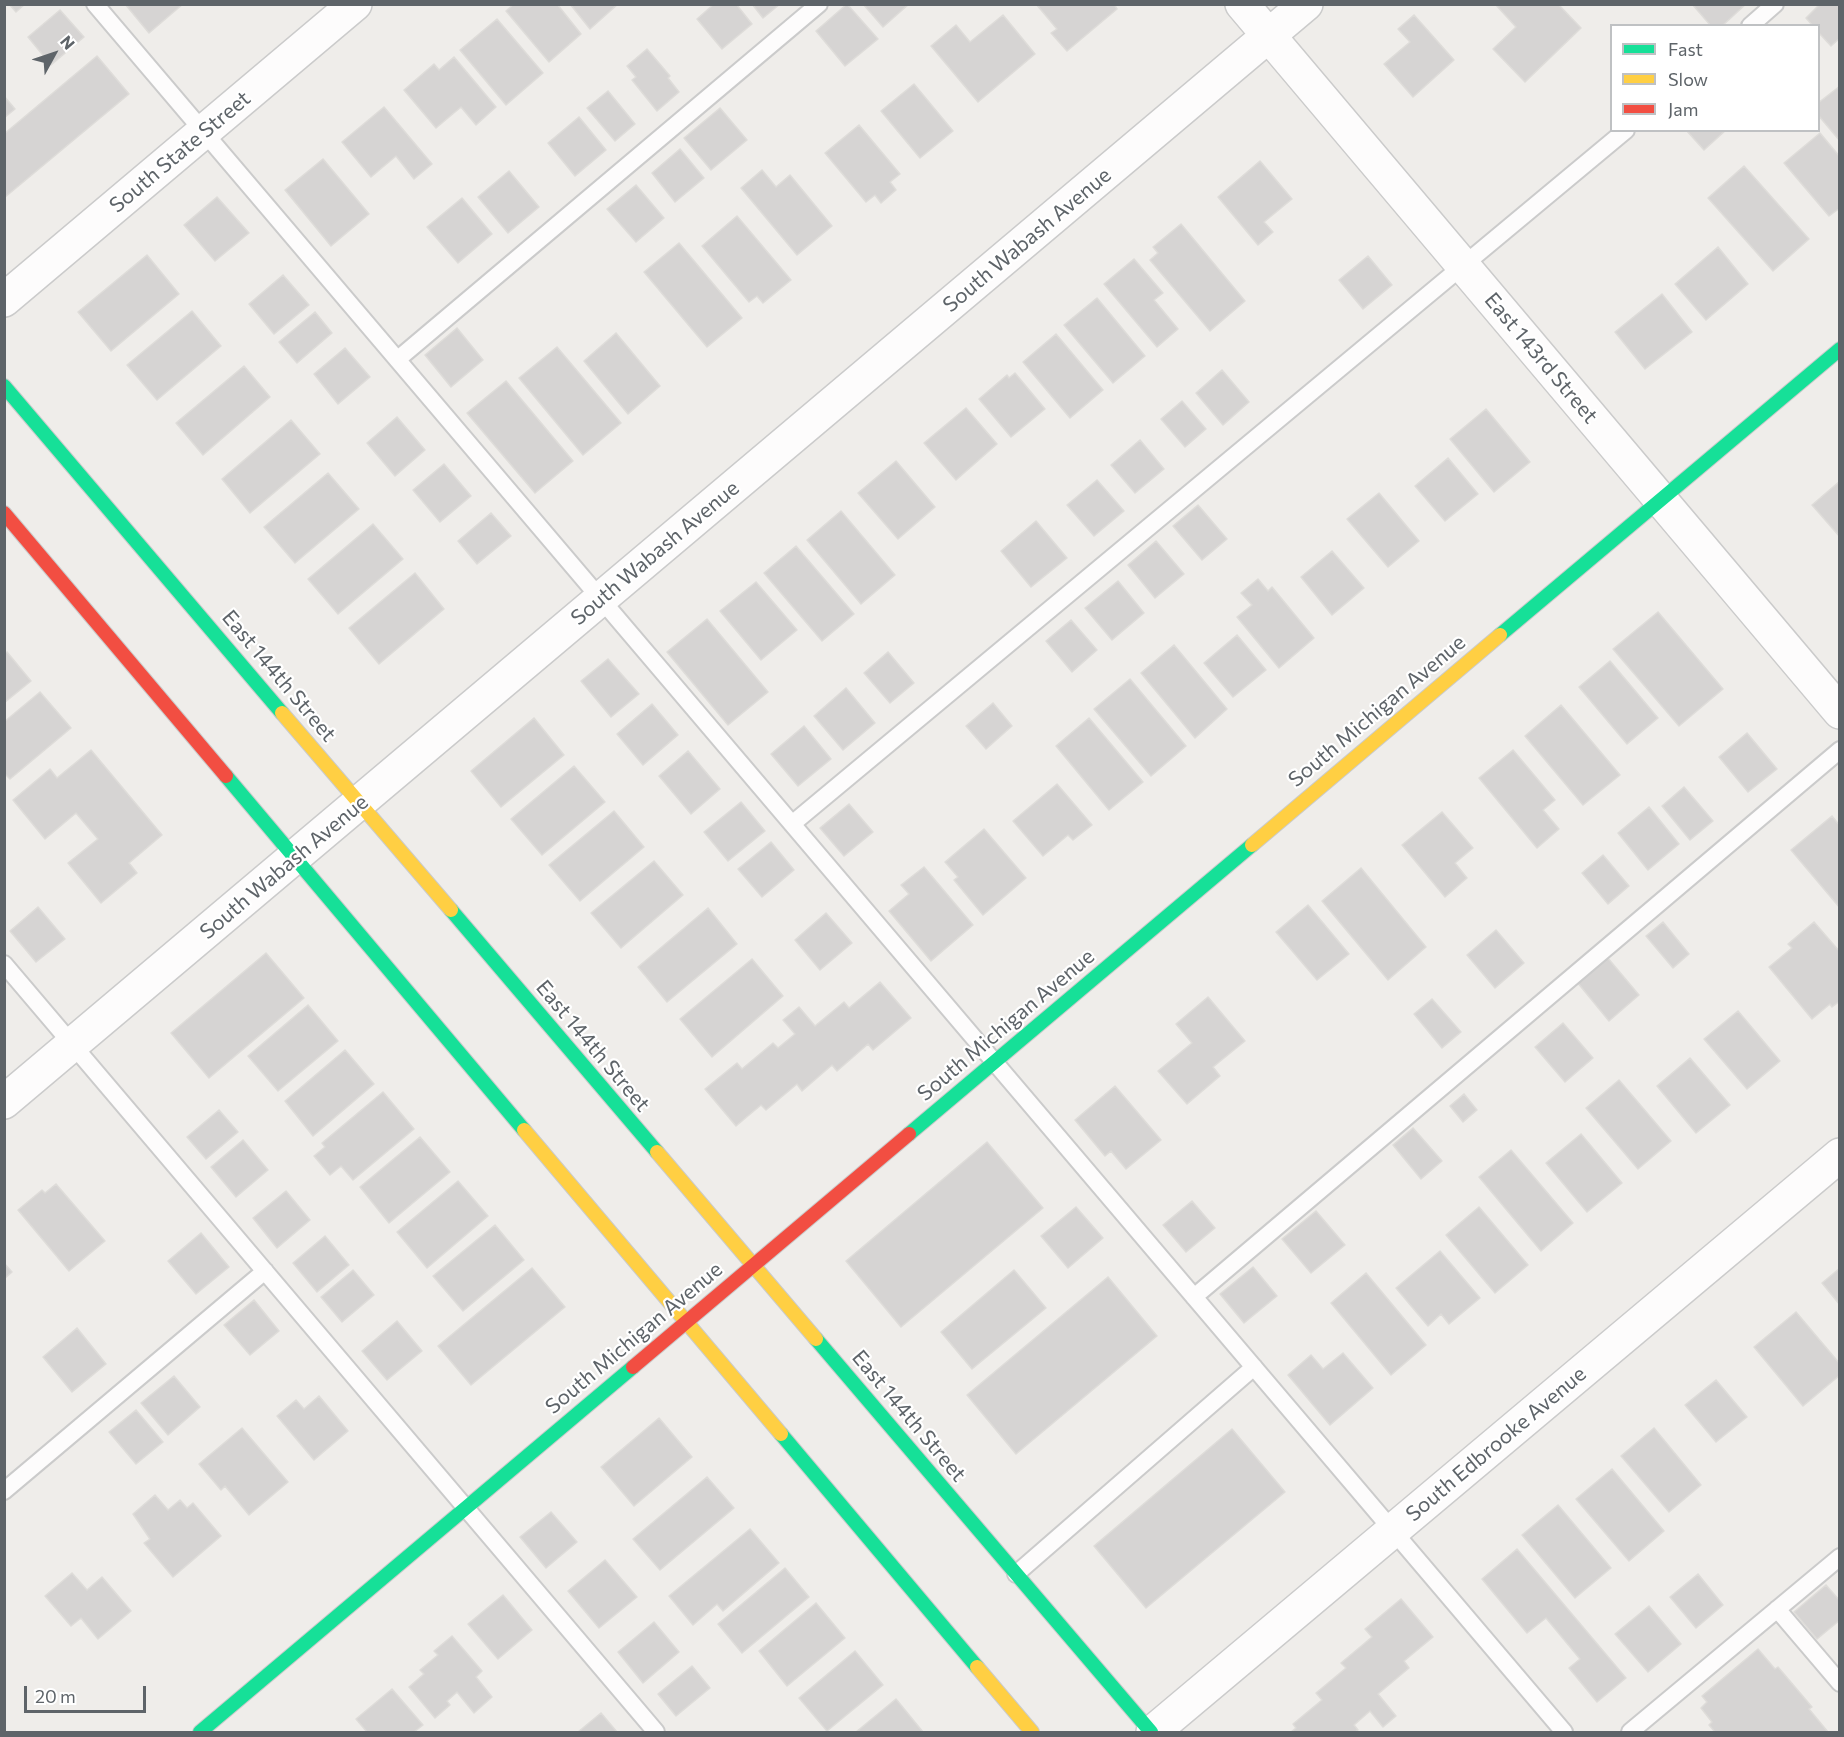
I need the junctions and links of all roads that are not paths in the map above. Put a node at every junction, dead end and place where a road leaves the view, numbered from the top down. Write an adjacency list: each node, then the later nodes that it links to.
1 (95, 4): 9 (lane)
2 (355, 4): 9 (street, South State Street)
3 (819, 4): 14 (lane)
4 (1242, 4): 8 (street, East 143rd Street)
5 (1306, 4): 8 (street, South Wabash Avenue)
6 (1775, 4): 7 (lane)
7 (1752, 24)
8 (1268, 36): 11 (street, East 143rd Street); 18 (street, South Wabash Avenue)
9 (204, 132): 12 (street, South State Street); 14 (lane)
10 (1624, 132): 11 (lane)
11 (1464, 268): 16 (street, East 143rd Street); 22 (lane)
12 (4, 300)
13 (1839, 350): 16 (street, South Michigan Avenue)
14 (398, 359): 18 (lane)
15 (4, 386): 21 (street, East 144th Street)
16 (1661, 500): 19 (street, East 143rd Street); 26 (street, South Michigan Avenue)
17 (4, 513): 23 (street)
18 (601, 599): 21 (street, South Wabash Avenue); 22 (lane)
19 (1839, 712)
20 (1839, 750): 31 (lane)
21 (359, 803): 23 (street, South Wabash Avenue); 29 (street, East 144th Street)
22 (792, 824): 26 (lane)
23 (294, 858): 25 (street, South Wabash Avenue); 32 (street)
24 (4, 964): 25 (lane)
25 (73, 1045): 27 (street, South Wabash Avenue); 30 (lane)
26 (994, 1062): 29 (street, South Michigan Avenue); 31 (lane)
27 (4, 1102)
28 (1839, 1155): 36 (street, South Edbrooke Avenue)
29 (753, 1266): 32 (street, South Michigan Avenue); 38 (street, East 144th Street)
30 (265, 1272): 34 (lane); 35 (lane)
31 (1194, 1297): 33 (lane)
32 (685, 1323): 35 (street, South Michigan Avenue); 43 (street)
33 (1254, 1367): 36 (lane); 38 (lane)
34 (4, 1491)
35 (466, 1508): 41 (street, South Michigan Avenue); 42 (lane)
36 (1393, 1530): 44 (street, South Edbrooke Avenue); 45 (lane)
37 (1839, 1557): 39 (lane)
38 (1016, 1574): 44 (street, East 144th Street)
39 (1777, 1609): 40 (lane); 46 (lane)
40 (1839, 1683)
41 (200, 1732)
42 (656, 1732)
43 (1032, 1732)
44 (1152, 1732)
45 (1564, 1732)
46 (1630, 1732)

